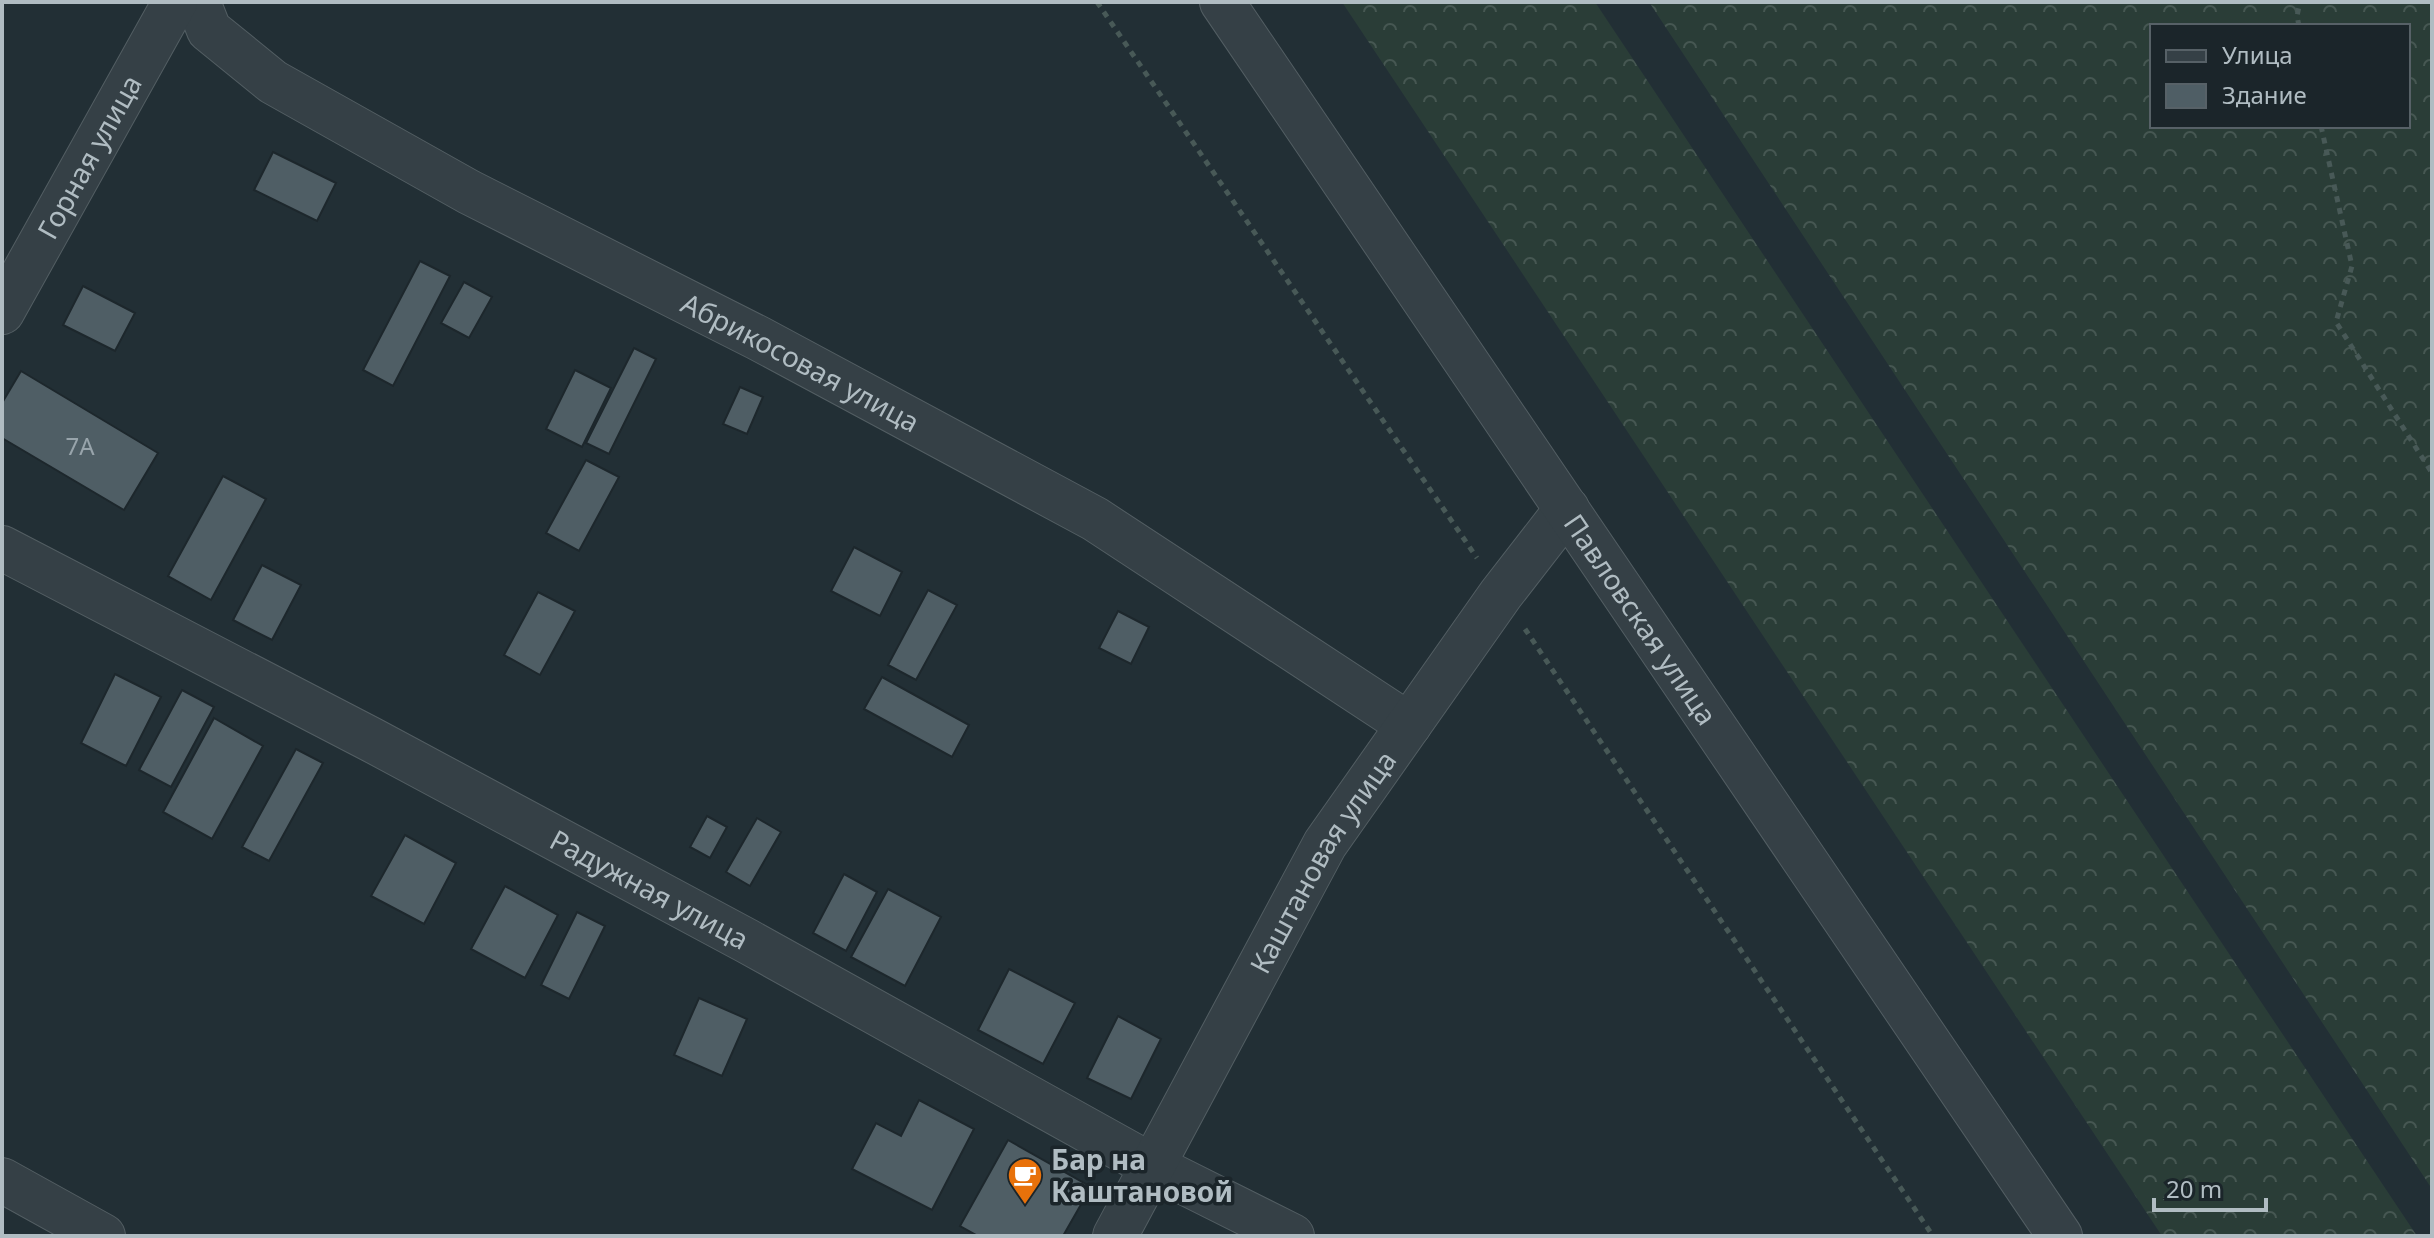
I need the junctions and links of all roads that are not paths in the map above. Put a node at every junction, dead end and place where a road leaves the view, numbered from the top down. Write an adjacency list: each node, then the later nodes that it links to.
1 (175, 2): 4 (street, Горная улица)
2 (198, 2): 7 (street, Абрикосовая улица)
3 (1222, 2): 5 (street, Павловская улица)
4 (2, 312)
5 (1567, 509): 7 (street, Каштановая улица); 13 (street, Павловская улица)
6 (2, 548): 8 (street, Радужная улица)
7 (1409, 725): 8 (street, Каштановая улица)
8 (1152, 1166): 11 (street, Каштановая улица); 12 (street, Радужная улица)
9 (2, 1180): 10 (street)
10 (103, 1236)
11 (1115, 1236)
12 (1292, 1236)
13 (2060, 1236)

